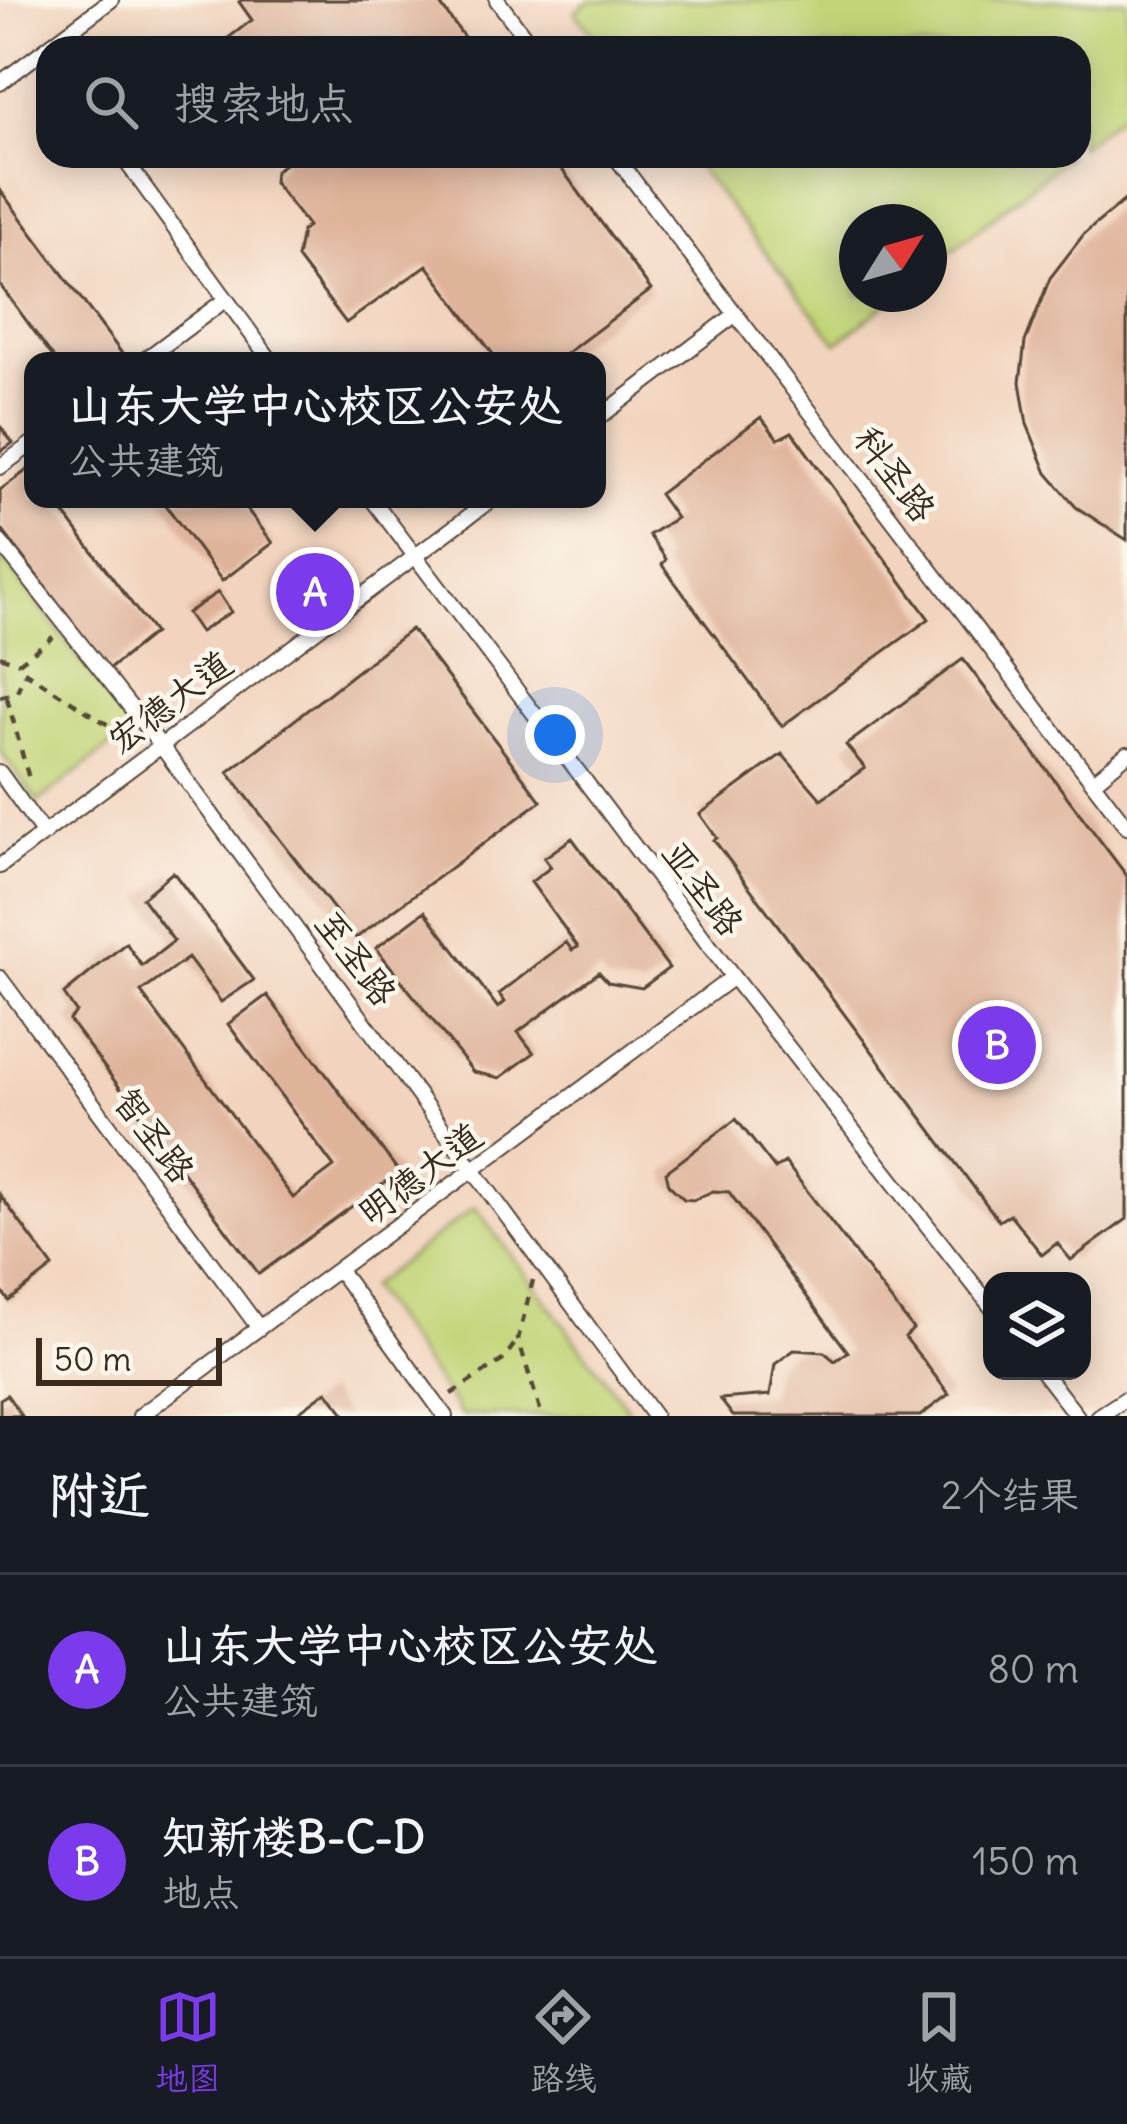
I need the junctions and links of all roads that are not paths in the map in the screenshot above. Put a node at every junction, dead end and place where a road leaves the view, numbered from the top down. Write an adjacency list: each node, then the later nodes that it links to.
1 (111, 0): 3 (lane)
2 (499, 1): 4 (lane)
3 (65, 36)
4 (524, 36)
5 (36, 58): 6 (lane)
6 (0, 82)
7 (131, 168): 9 (lane)
8 (624, 168): 10 (lane, 科圣路)
9 (225, 300): 11 (lane); 12 (lane)
10 (736, 314): 13 (lane); 23 (lane, 科圣路)
11 (155, 352)
12 (264, 352)
13 (606, 412)
14 (24, 449): 15 (lane)
15 (0, 467)
16 (379, 508): 19 (lane, 亚圣路)
17 (480, 508): 19 (lane, 宏德大道)
18 (0, 542): 20 (lane, 至圣路)
19 (415, 557): 20 (lane, 宏德大道); 27 (lane, 亚圣路)
20 (157, 750): 25 (lane, 宏德大道); 29 (lane, 至圣路)
21 (1127, 754): 23 (lane)
22 (0, 773): 25 (lane)
23 (1093, 782): 24 (lane, 科圣路)
24 (1127, 827)
25 (44, 834): 26 (lane, 宏德大道)
26 (0, 866)
27 (733, 977): 29 (lane, 明德大道); 31 (lane, 亚圣路)
28 (0, 978): 32 (lane, 智圣路)
29 (476, 1170): 30 (lane, 明德大道); 37 (lane, 至圣路)
30 (340, 1272): 32 (lane, 明德大道); 35 (lane)
31 (983, 1296)
32 (260, 1328): 36 (lane, 明德大道)
33 (1049, 1380): 38 (lane)
34 (1127, 1398): 39 (lane)
35 (441, 1410)
36 (140, 1416)
37 (654, 1416)
38 (1077, 1416)
39 (1099, 1416)

